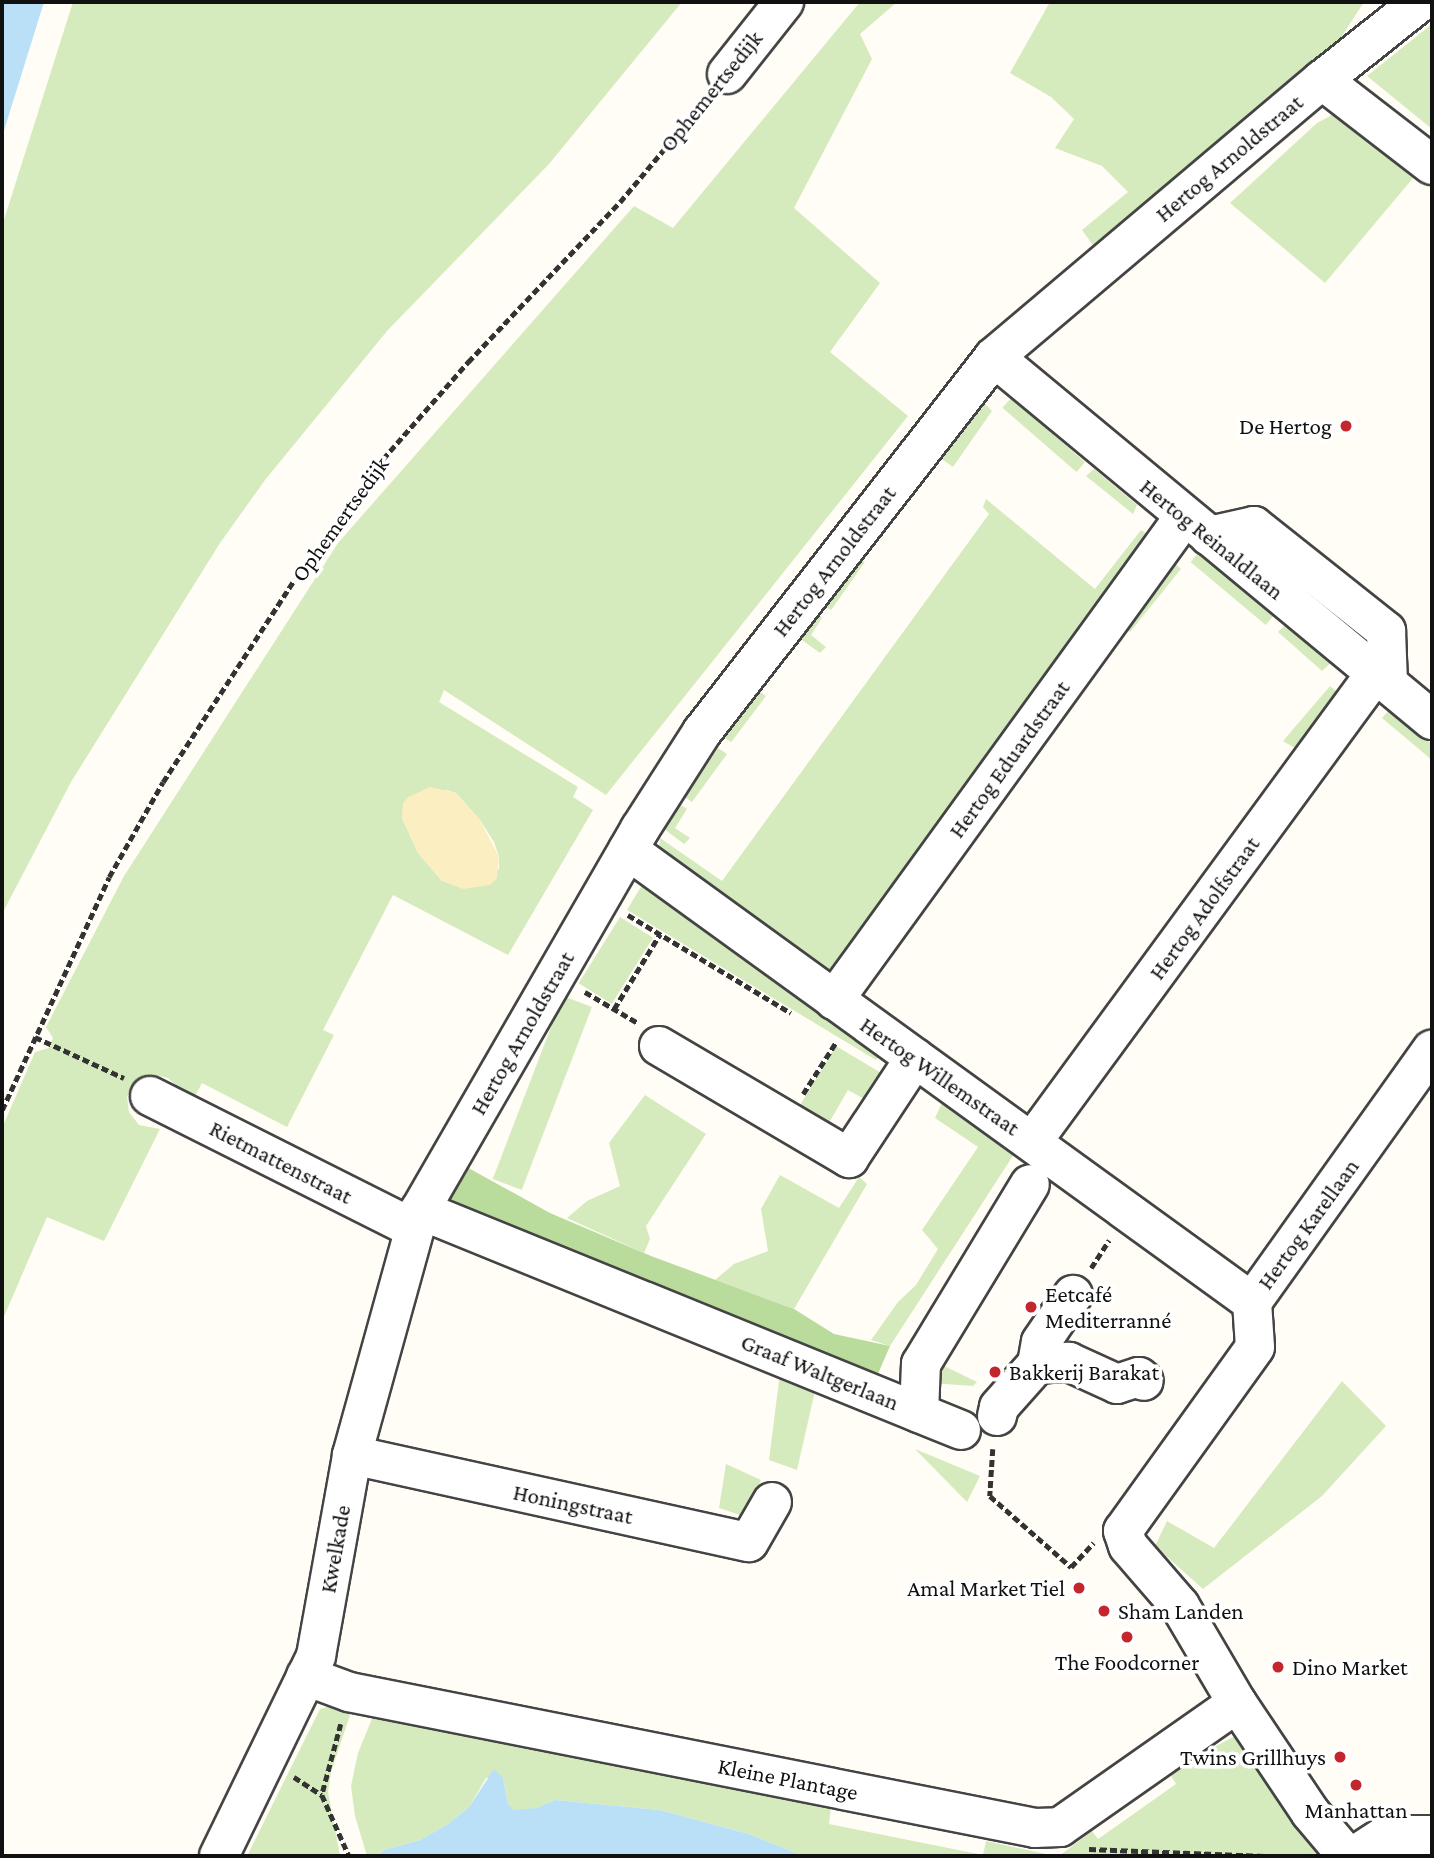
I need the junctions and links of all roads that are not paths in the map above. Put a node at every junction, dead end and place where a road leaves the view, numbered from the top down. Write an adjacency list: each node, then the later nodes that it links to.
1 (784, 2): 5 (street, Ophemertsedijk)
2 (1385, 2): 4 (street, Hertog Arnoldstraat)
3 (1420, 2): 4 (street)
4 (1356, 53): 6 (street, Hertog Arnoldstraat)
5 (727, 74)
6 (1322, 80): 7 (street); 8 (street, Hertog Arnoldstraat)
7 (1432, 165)
8 (994, 357): 9 (street, Hertog Reinaldlaan); 12 (street, Hertog Arnoldstraat)
9 (1197, 527): 10 (street, Hertog Reinaldlaan); 13 (street, Hertog Eduardstraat)
10 (1382, 679): 11 (street, Hertog Reinaldlaan); 18 (street, Hertog Adolfstraat)
11 (1432, 720)
12 (628, 850): 13 (street, Hertog Willemstraat); 20 (street, Hertog Arnoldstraat)
13 (830, 1017): 16 (street, Hertog Willemstraat)
14 (659, 1046): 16 (street)
15 (1432, 1050): 22 (street, Hertog Karellaan)
16 (915, 1058): 18 (street, Hertog Willemstraat)
17 (150, 1096): 20 (street, Rietmattenstraat)
18 (1032, 1142): 22 (street, Hertog Willemstraat)
19 (1030, 1184): 25 (street)
20 (416, 1219): 25 (street, Graaf Waltgerlaan); 28 (street, Kwelkade)
21 (1073, 1295): 23 (street)
22 (1252, 1301): 31 (street, Hertog Karellaan)
23 (1037, 1364): 24 (street); 26 (street)
24 (1144, 1381)
25 (919, 1412): 27 (street, Graaf Waltgerlaan)
26 (997, 1416)
27 (961, 1430)
28 (352, 1455): 29 (street, Honingstraat); 30 (street, Kwelkade)
29 (772, 1502)
30 (306, 1676): 31 (street, Kleine Plantage); 33 (street, Kwelkade)
31 (1237, 1703): 34 (street)
32 (1432, 1835): 35 (street)
33 (219, 1856)
34 (1347, 1856)
35 (1354, 1856)

